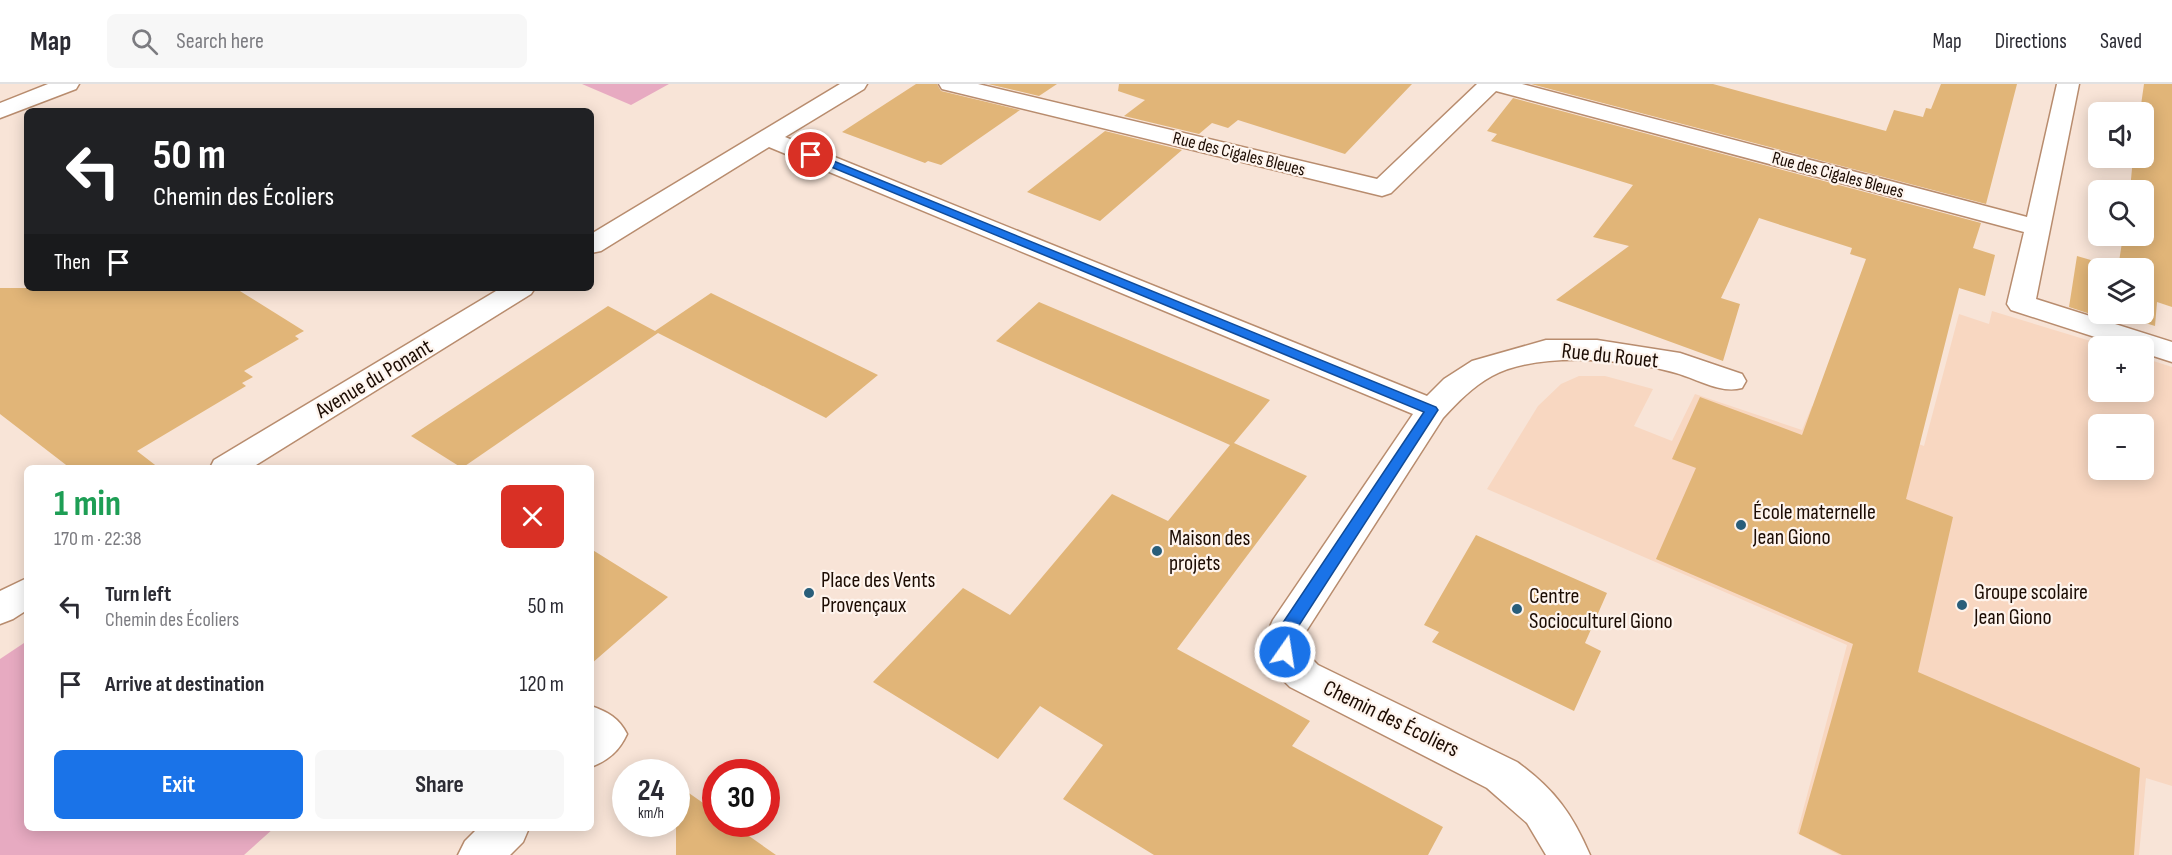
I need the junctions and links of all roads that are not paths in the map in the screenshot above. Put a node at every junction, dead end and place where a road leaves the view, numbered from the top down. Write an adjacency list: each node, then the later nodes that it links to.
1 (16, 84): 8 (street)
2 (68, 84): 8 (street)
3 (856, 84): 10 (street)
4 (950, 84): 5 (street, Rue des Cigales Bleues)
5 (1490, 84)
6 (1496, 84): 11 (street, Rue des Cigales Bleues)
7 (2068, 84): 11 (street)
8 (38, 96): 9 (street)
9 (0, 111)
10 (769, 139): 12 (street); 16 (street)
11 (2038, 228): 14 (street)
12 (594, 243)
13 (516, 291): 17 (street, Avenue du Ponant)
14 (2172, 352)
15 (1731, 381): 16 (street, Rue du Rouet)
16 (1432, 410): 24 (street, Chemin des Écoliers)
17 (235, 465)
18 (24, 594): 19 (street)
19 (0, 609)
20 (594, 725): 21 (street)
21 (594, 746)
22 (505, 831): 23 (street)
23 (480, 855)
24 (1568, 855)

